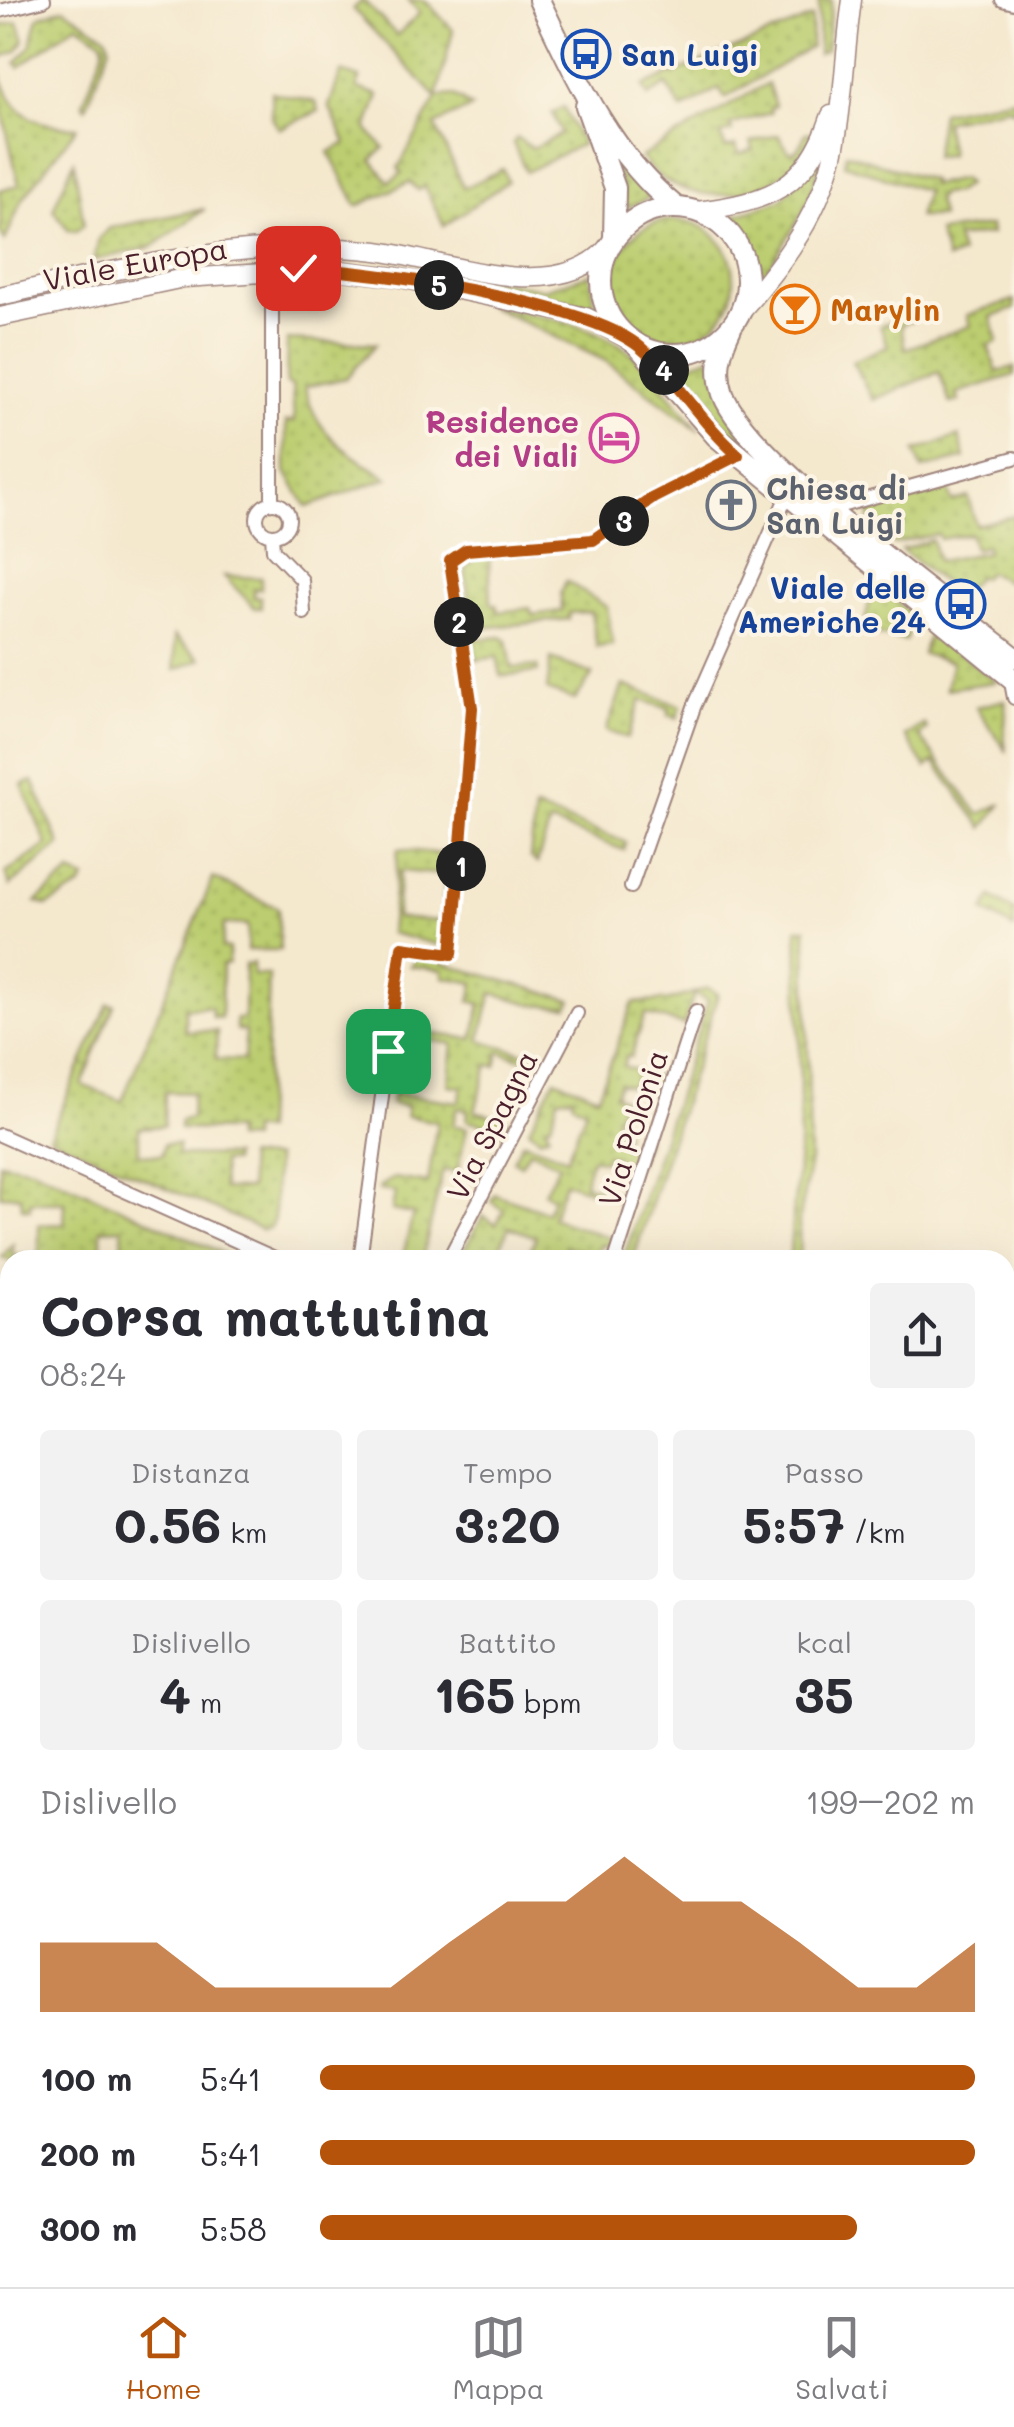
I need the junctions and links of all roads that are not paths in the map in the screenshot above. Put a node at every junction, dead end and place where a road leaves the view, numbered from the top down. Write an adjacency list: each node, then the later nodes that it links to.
1 (44, 0): 6 (street)
2 (539, 0): 7 (main road)
3 (852, 0): 8 (main road)
4 (1002, 0): 5 (street)
5 (1014, 3)
6 (0, 10)
7 (580, 85): 9 (main road); 10 (main road)
8 (840, 86): 9 (main road); 14 (main road)
9 (687, 209): 10 (main road); 14 (main road)
10 (611, 242): 12 (main road, Viale Europa); 15 (main road)
11 (272, 269): 13 (main road, Viale Europa); 15 (main road, Viale Europa); 19 (street)
12 (0, 296)
13 (0, 317)
14 (736, 320): 15 (main road); 20 (main road)
15 (634, 342): 16 (main road)
16 (738, 455): 18 (main road); 32 (street)
17 (1014, 458): 20 (street)
18 (786, 498): 23 (main road); 25 (street)
19 (272, 503): 21 (street); 21 (street)
20 (830, 509): 23 (main road)
21 (272, 535): 22 (street)
22 (304, 613)
23 (1013, 671): 24 (street)
24 (1014, 698)
25 (631, 887)
26 (696, 1011): 34 (street, Via Polonia)
27 (577, 1013): 33 (street, Via Spagna)
28 (0, 1134): 30 (street)
29 (0, 1148): 30 (street)
30 (26, 1148): 31 (street)
31 (256, 1250)
32 (361, 1250)
33 (453, 1250)
34 (618, 1250)

